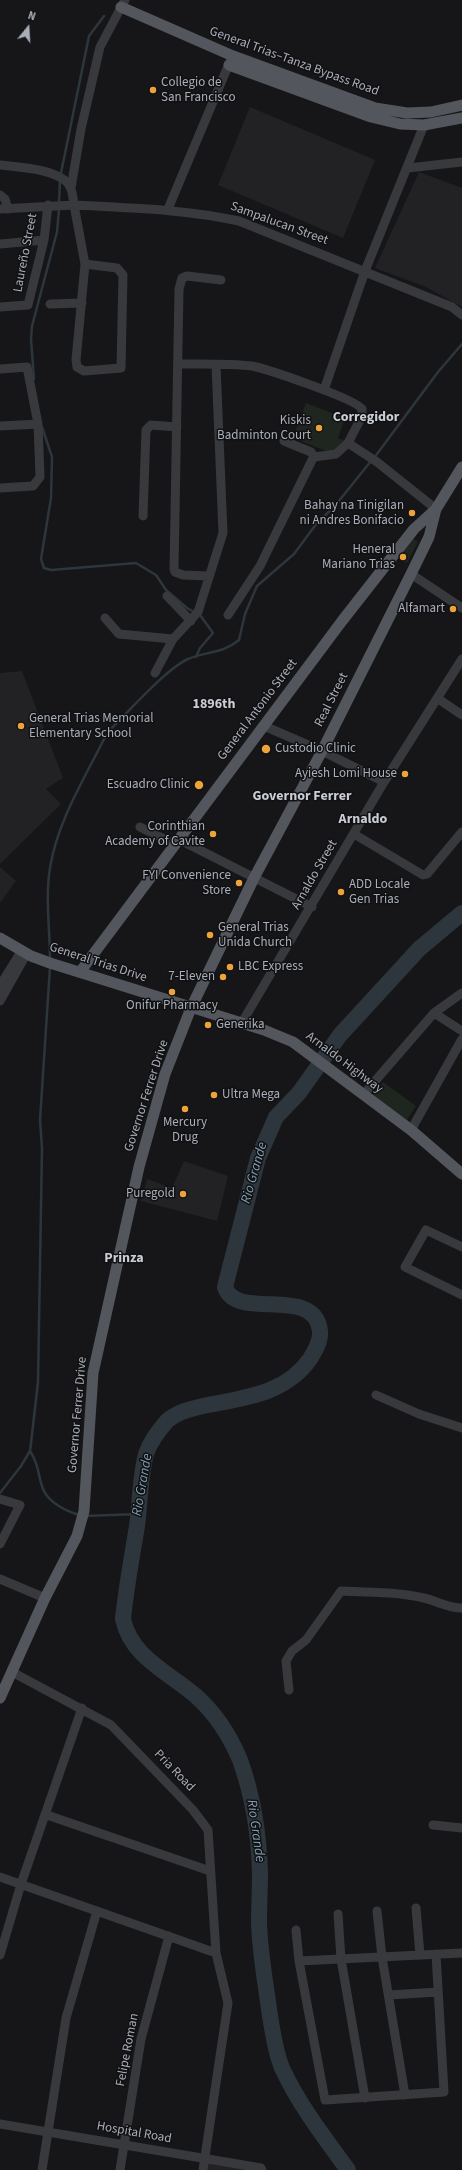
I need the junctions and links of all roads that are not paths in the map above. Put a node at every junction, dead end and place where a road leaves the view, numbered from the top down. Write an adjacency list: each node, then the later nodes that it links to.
1 (123, 4): 2 (main road, General Trias–Tanza Bypass Road); 9 (street)
2 (230, 60): 3 (main road, General Trias–Tanza Bypass Road); 5 (main road, General Trias–Tanza Bypass Road); 14 (street)
3 (462, 105)
4 (462, 118): 5 (main road, General Trias–Tanza Bypass Road)
5 (424, 125): 8 (street)
6 (462, 162): 8 (street)
7 (0, 165): 9 (street)
8 (408, 168): 18 (street)
9 (71, 188): 11 (street)
10 (0, 195): 13 (street)
11 (74, 205): 12 (street, Sampalucan Street); 14 (street, Sampalucan Street); 17 (street)
12 (48, 206): 13 (street, Sampalucan Street); 15 (street, Laureño Street)
13 (4, 209)
14 (168, 209): 18 (street, Sampalucan Street)
15 (44, 240): 16 (street); 22 (street, Laureño Street)
16 (0, 244)
17 (85, 264): 20 (street); 20 (street)
18 (365, 270): 23 (street, Sampalucan Street); 27 (street)
19 (221, 280): 24 (street)
20 (82, 303): 21 (street)
21 (50, 304)
22 (0, 307)
23 (462, 315)
24 (179, 364): 25 (street); 30 (street)
25 (216, 364): 27 (street); 39 (street)
26 (0, 369): 28 (street)
27 (324, 390): 32 (street)
28 (38, 424): 29 (street); 35 (street)
29 (0, 426)
30 (177, 427): 37 (street); 39 (street)
31 (284, 441): 33 (street)
32 (348, 443): 33 (street); 36 (street)
33 (314, 457): 42 (street)
34 (462, 467): 36 (main road, General Antonio Street)
35 (0, 488)
36 (436, 508): 38 (main road, Real Street); 50 (main road, General Antonio Street)
37 (143, 516)
38 (411, 574): 41 (street); 51 (main road, Real Street)
39 (209, 576): 44 (street)
40 (167, 596): 44 (street)
41 (462, 608)
42 (228, 615)
43 (105, 618): 45 (street)
44 (191, 621): 45 (street)
45 (173, 639): 47 (street)
46 (462, 659): 48 (street, Arnaldo Street)
47 (155, 672)
48 (437, 698): 49 (street); 52 (street, Arnaldo Street)
49 (462, 715)
50 (264, 726): 51 (street); 56 (main road, General Antonio Street)
51 (322, 750): 52 (street); 57 (main road, Real Street)
52 (384, 782): 55 (street, Arnaldo Street)
53 (140, 827): 56 (street)
54 (462, 832): 55 (street)
55 (354, 834): 58 (street, Arnaldo Street)
56 (176, 841): 57 (street); 61 (main road, General Antonio Street)
57 (254, 878): 58 (street); 65 (main road, Real Street)
58 (312, 907): 67 (street, Arnaldo Street)
59 (0, 938): 60 (main road, General Trias Drive)
60 (25, 952): 61 (main road, General Trias Drive); 63 (street); 64 (street)
61 (80, 972): 65 (main road, General Trias Drive)
62 (462, 994): 66 (street)
63 (0, 996)
64 (0, 1001)
65 (191, 1008): 67 (main road, Arnaldo Highway); 80 (main road, Governor Ferrer Drive)
66 (434, 1013): 68 (street); 70 (street)
67 (241, 1024): 70 (main road, Arnaldo Highway)
68 (462, 1031)
69 (462, 1039): 71 (street)
70 (363, 1095): 71 (main road, Arnaldo Highway)
71 (411, 1130): 72 (main road, Arnaldo Highway)
72 (462, 1174)
73 (462, 1247): 74 (street)
74 (462, 1295)
75 (376, 1395): 76 (street)
76 (462, 1428)
77 (1, 1500): 78 (street)
78 (0, 1544)
79 (0, 1579): 80 (street)
80 (45, 1598): 82 (main road, Governor Ferrer Drive)
81 (462, 1608): 83 (street)
82 (12, 1672): 84 (main road, Governor Ferrer Drive); 85 (street, Pria Road)
83 (289, 1690)
84 (0, 1698)
85 (82, 1708): 86 (street); 89 (street, Pria Road)
86 (47, 1814): 89 (street); 91 (street)
87 (433, 1825): 88 (street)
88 (462, 1828)
89 (210, 1871): 99 (street, Pria Road)
90 (0, 1877): 91 (street)
91 (21, 1884): 93 (street); 101 (street)
92 (416, 1908): 102 (street)
93 (97, 1911): 97 (street); 111 (street)
94 (377, 1911): 103 (street)
95 (338, 1914): 104 (street)
96 (296, 1930): 105 (street)
97 (169, 1936): 99 (street); 112 (street, Felipe Roman)
98 (462, 1952): 100 (street)
99 (216, 1953): 113 (street, Pria Road)
100 (436, 1954): 102 (street); 106 (street)
101 (0, 1955)
102 (420, 1955): 103 (street)
103 (382, 1957): 104 (street); 107 (street)
104 (341, 1959): 105 (street); 109 (street)
105 (299, 1961): 109 (street)
106 (438, 1992): 107 (street); 108 (street)
107 (388, 1995): 108 (street)
108 (405, 2095): 109 (street)
109 (365, 2098)
110 (0, 2124): 111 (street, Hospital Road)
111 (48, 2132): 112 (street, Hospital Road); 114 (street)
112 (124, 2145): 113 (street, Hospital Road); 115 (street, Felipe Roman)
113 (204, 2158): 116 (street, Pria Road); 117 (street, Hospital Road)
114 (42, 2170)
115 (120, 2170)
116 (203, 2170)
117 (262, 2170)

